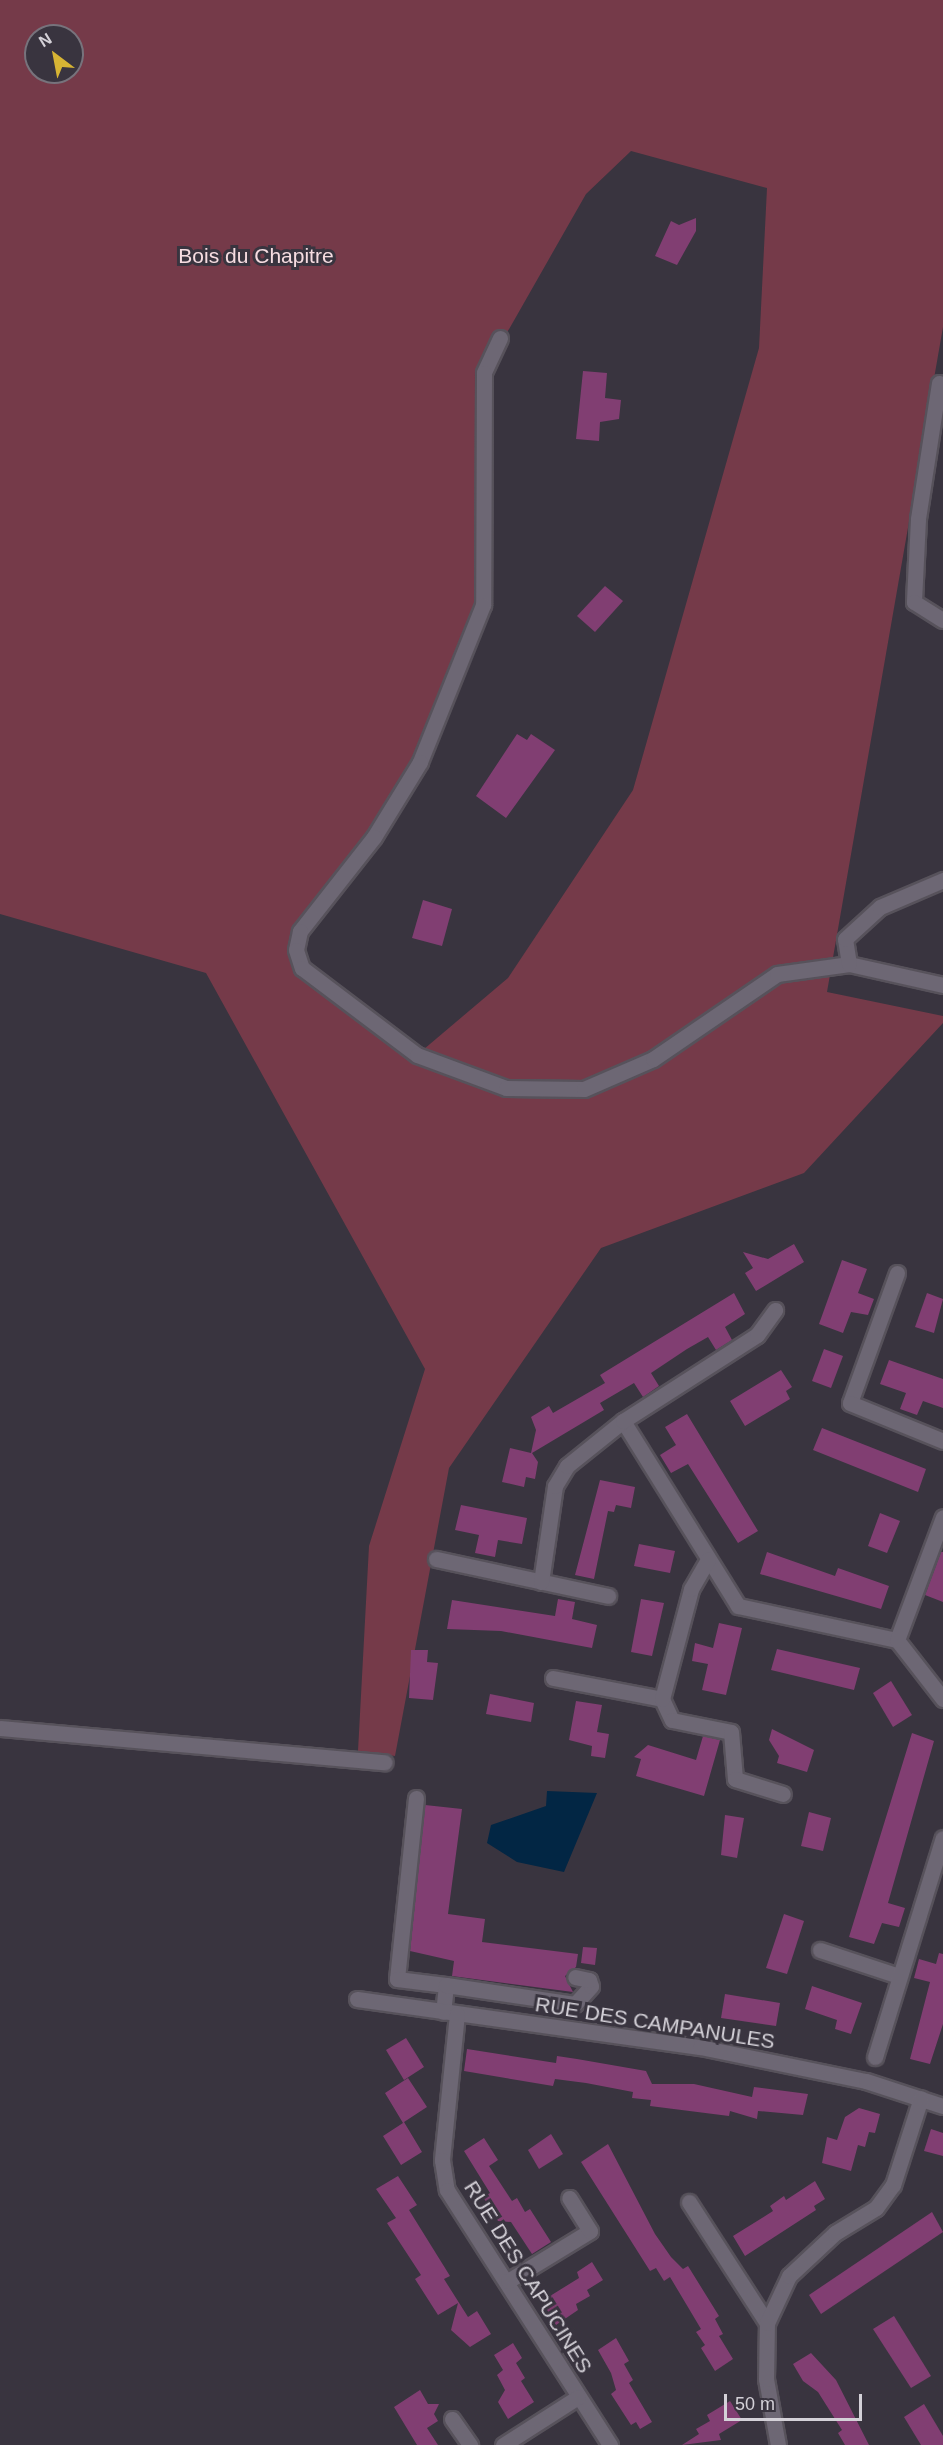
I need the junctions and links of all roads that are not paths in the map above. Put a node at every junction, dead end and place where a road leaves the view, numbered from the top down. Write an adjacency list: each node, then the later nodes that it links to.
1 (500, 338): 5 (street)
2 (939, 383): 3 (street)
3 (943, 620)
4 (943, 880): 5 (street)
5 (849, 964): 6 (street)
6 (943, 986)
7 (897, 1273): 10 (street)
8 (775, 1310): 9 (street)
9 (623, 1420): 13 (street); 14 (street)
10 (943, 1441)
11 (943, 1517): 16 (street)
12 (436, 1559): 14 (street)
13 (708, 1559): 16 (street); 18 (street)
14 (541, 1582): 15 (street)
15 (608, 1596)
16 (897, 1640): 19 (street)
17 (553, 1678): 18 (street)
18 (662, 1699): 22 (street)
19 (943, 1699)
20 (0, 1728): 21 (street)
21 (384, 1762)
22 (783, 1794)
23 (416, 1798): 28 (street)
24 (943, 1839): 26 (street)
25 (820, 1950): 26 (street)
26 (899, 1976): 31 (street)
27 (575, 1977): 28 (street)
28 (446, 1985): 30 (street, RUE DES CAPUCINES)
29 (357, 1999): 30 (street, RUE DES CAMPANULES)
30 (450, 2013): 32 (street, RUE DES CAMPANULES); 36 (street, RUE DES CAPUCINES)
31 (875, 2057)
32 (921, 2098): 33 (street, RUE DES CAMPANULES); 37 (street)
33 (943, 2106)
34 (569, 2198): 36 (street)
35 (688, 2202): 37 (street)
36 (508, 2281): 38 (street, RUE DES CAPUCINES)
37 (767, 2323): 43 (street)
38 (578, 2397): 41 (street); 42 (street, RUE DES CAPUCINES)
39 (452, 2419): 40 (street)
40 (470, 2445)
41 (502, 2445)
42 (610, 2445)
43 (778, 2445)

